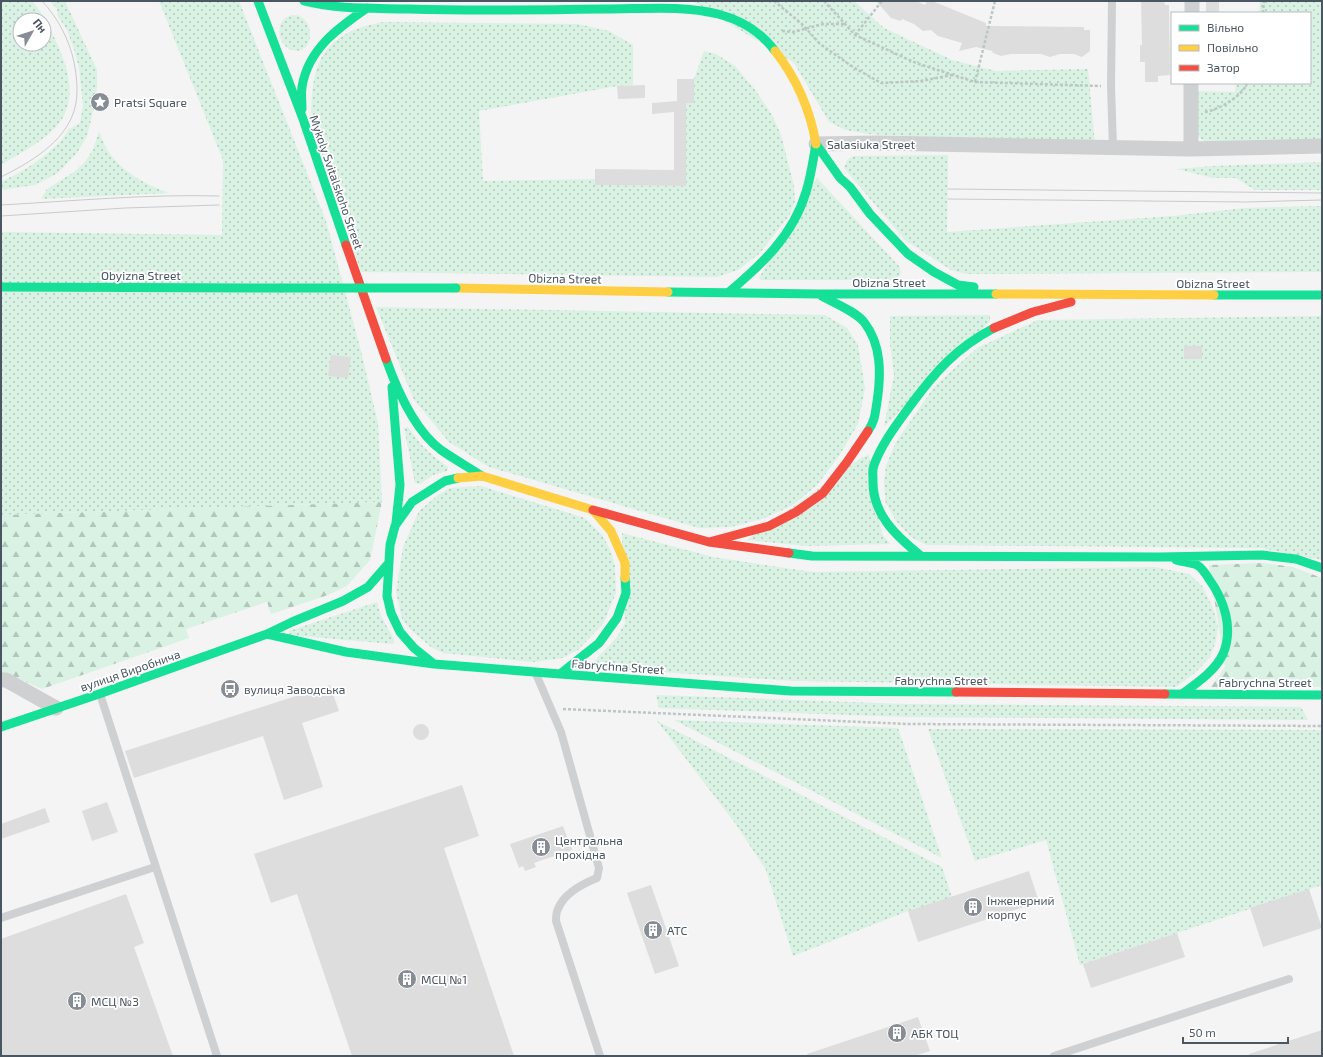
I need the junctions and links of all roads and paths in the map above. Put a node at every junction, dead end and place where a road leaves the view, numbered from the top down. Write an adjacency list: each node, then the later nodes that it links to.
1 (258, 1): 24 (main road, Mykoly Svitalskoho Street)
2 (304, 1): 11 (main road, Salasiuka Street)
3 (774, 1): 15 (path)
4 (824, 1): 14 (path)
5 (882, 1): 17 (path)
6 (995, 1): 19 (path)
7 (1112, 1): 22 (lane)
8 (1192, 1): 12 (street)
9 (1264, 1): 13 (path)
10 (623, 5): 11 (main road, Salasiuka Street); 16 (main road, Salasiuka Street)
11 (367, 8): 24 (main road)
12 (1192, 12)
13 (1263, 12)
14 (845, 24): 15 (path); 17 (path)
15 (806, 28): 16 (path); 18 (path)
16 (761, 35): 25 (main road, Salasiuka Street)
17 (855, 35): 18 (path)
18 (953, 75): 19 (path)
19 (976, 82): 22 (path)
20 (1191, 84): 23 (street)
21 (1247, 84): 23 (path)
22 (1111, 86): 27 (lane)
23 (1191, 115): 28 (street)
24 (302, 119): 36 (main road, Mykoly Svitalskoho Street)
25 (816, 144): 27 (street, Salasiuka Street); 31 (main road); 33 (main road)
26 (1322, 146): 28 (street, Salasiuka Street)
27 (1113, 148): 28 (street, Salasiuka Street)
28 (1191, 149)
29 (1, 287): 30 (main road, Obyizna Street, bridge)
30 (456, 288): 31 (main road, Obizna Street)
31 (728, 293): 32 (main road, Obizna Street)
32 (819, 294): 33 (main road, Obizna Street); 40 (main road)
33 (1024, 294): 34 (main road, Obizna Street)
34 (1120, 294): 35 (main road, Obizna Street); 41 (main road)
35 (1322, 295)
36 (391, 373): 37 (main road); 39 (main road)
37 (482, 476): 38 (main road); 39 (main road)
38 (593, 510): 40 (main road); 48 (main road)
39 (395, 526): 43 (main road)
40 (709, 542): 41 (main road)
41 (921, 556): 42 (main road)
42 (1161, 557): 44 (main road); 51 (main road)
43 (388, 564): 45 (main road, вулиця Виробнича); 46 (main road)
44 (1322, 568)
45 (267, 634): 46 (main road, Fabrychna Street); 50 (main road, вулиця Виробнича)
46 (434, 664): 47 (main road, Fabrychna Street)
47 (536, 673): 48 (main road, Fabrychna Street); 54 (lane)
48 (560, 674): 51 (main road, Fabrychna Street)
49 (1, 680): 53 (street)
50 (100, 694): 53 (main road, вулиця Виробнича); 57 (lane)
51 (1182, 694): 52 (main road, Fabrychna Street)
52 (1322, 695)
53 (56, 708): 56 (main road, вулиця Виробнича)
54 (551, 708): 55 (path); 61 (lane)
55 (1322, 726)
56 (1, 727)
57 (155, 867): 58 (lane); 60 (lane)
58 (1, 918)
59 (1289, 979): 62 (lane)
60 (217, 1056)
61 (600, 1056)
62 (1054, 1056)

